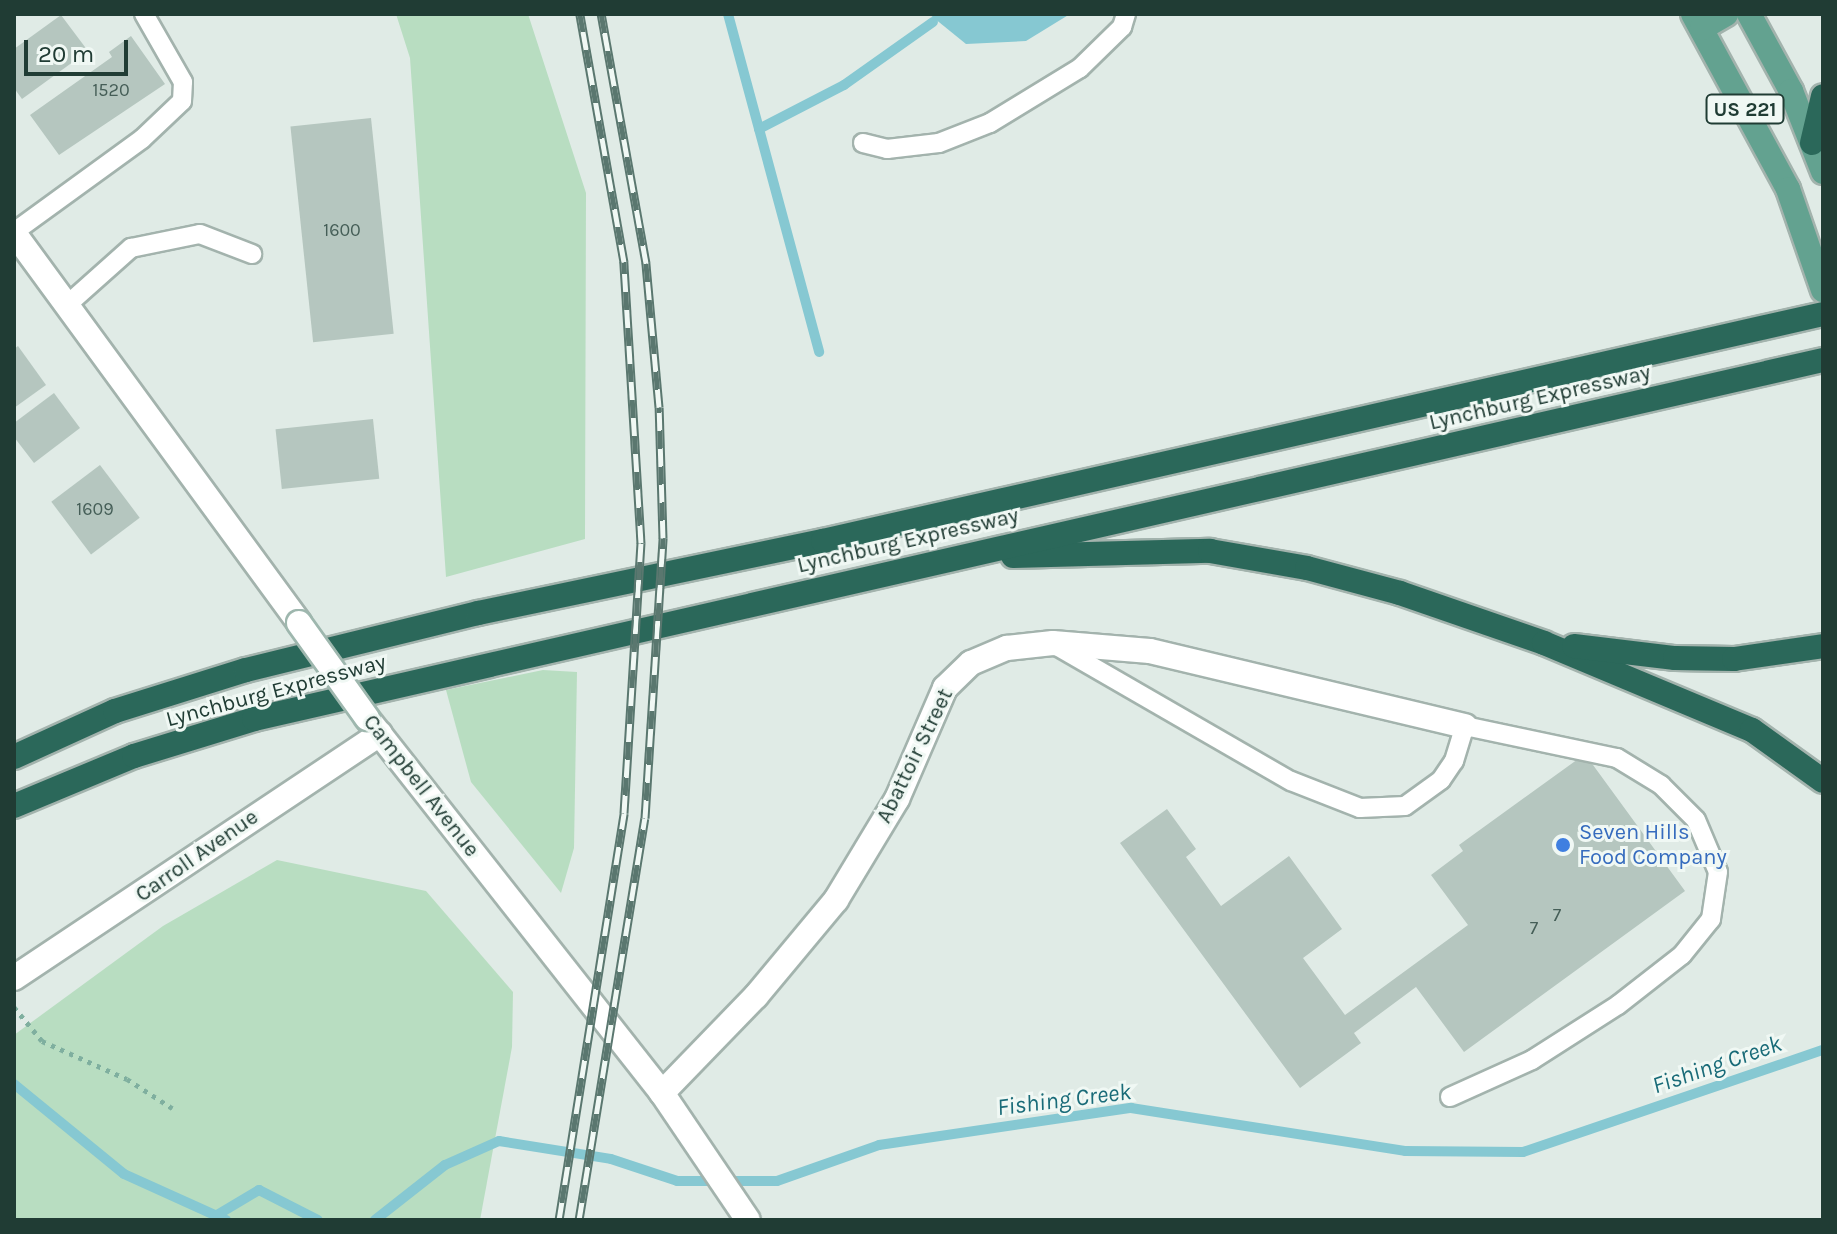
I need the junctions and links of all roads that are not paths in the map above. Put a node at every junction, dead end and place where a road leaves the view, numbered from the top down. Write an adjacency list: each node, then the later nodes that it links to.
1 (144, 14): 10 (lane)
2 (1126, 14): 7 (lane)
3 (1726, 14): 5 (main road)
4 (1749, 14): 8 (main road, US 221)
5 (1698, 21): 12 (main road, US 221)
6 (1823, 96): 8 (highway)
7 (863, 143)
8 (1812, 143): 9 (main road, US 221)
9 (1823, 172)
10 (14, 232): 13 (street, Campbell Avenue)
11 (252, 254): 13 (lane)
12 (1823, 290)
13 (67, 305): 20 (street, Campbell Avenue, bridge)
14 (1823, 314): 22 (highway, Lynchburg Expressway)
15 (1823, 360): 16 (highway, Lynchburg Expressway)
16 (946, 559): 18 (highway); 24 (highway, Lynchburg Expressway)
17 (1053, 643): 21 (street, Abattoir Street); 21 (lane); 26 (street, Abattoir Street)
18 (1544, 643): 19 (highway); 23 (highway)
19 (1823, 646)
20 (373, 726): 25 (street, Carroll Avenue); 26 (street, Campbell Avenue)
21 (1465, 726): 27 (lane)
22 (14, 757)
23 (1823, 781)
24 (14, 806)
25 (14, 978)
26 (662, 1093): 28 (street, Campbell Avenue)
27 (1450, 1097)
28 (748, 1220)

